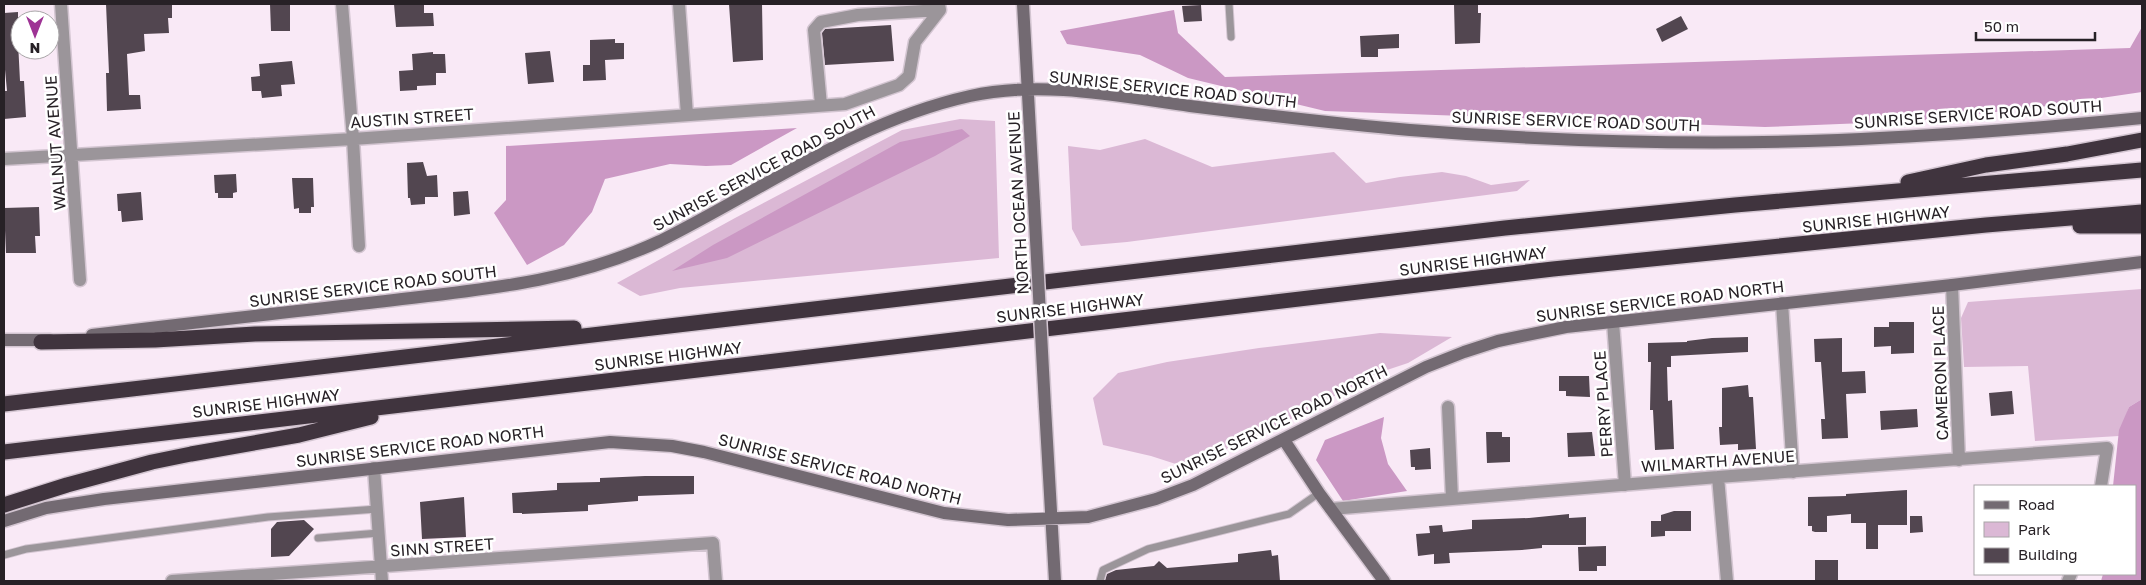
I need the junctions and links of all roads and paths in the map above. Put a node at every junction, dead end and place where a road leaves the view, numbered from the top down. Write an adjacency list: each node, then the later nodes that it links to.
1 (61, 4): 15 (street, WALNUT AVENUE)
2 (342, 4): 13 (street)
3 (679, 4): 11 (street)
4 (1023, 4): 9 (main road, NORTH OCEAN AVENUE)
5 (1229, 4): 8 (lane)
6 (940, 7): 7 (street, AUSTIN STREET); 10 (street, AUSTIN STREET)
7 (857, 9): 10 (street, AUSTIN STREET)
8 (1231, 37)
9 (1028, 90): 12 (main road, SUNRISE SERVICE ROAD SOUTH); 30 (main road, SUNRISE SERVICE ROAD SOUTH); 48 (main road, NORTH OCEAN AVENUE, bridge)
10 (821, 105): 11 (street, AUSTIN STREET)
11 (687, 115): 13 (street, AUSTIN STREET)
12 (2142, 118)
13 (353, 139): 15 (street, AUSTIN STREET); 22 (street)
14 (2142, 140): 18 (highway)
15 (72, 154): 16 (street, AUSTIN STREET); 24 (street, WALNUT AVENUE)
16 (4, 159)
17 (2142, 170): 18 (highway, SUNRISE HIGHWAY)
18 (1851, 195): 28 (highway, SUNRISE HIGHWAY)
19 (2142, 212): 20 (highway, SUNRISE HIGHWAY)
20 (1986, 225): 21 (highway); 31 (highway, SUNRISE HIGHWAY)
21 (2142, 226)
22 (359, 246)
23 (2142, 262): 25 (main road, SUNRISE SERVICE ROAD NORTH)
24 (80, 280)
25 (1952, 285): 26 (main road, SUNRISE SERVICE ROAD NORTH); 36 (street, CAMERON PLACE)
26 (1782, 303): 27 (main road, SUNRISE SERVICE ROAD NORTH); 38 (street)
27 (1613, 322): 34 (main road, SUNRISE SERVICE ROAD NORTH); 40 (street, PERRY PLACE)
28 (651, 328): 30 (highway); 32 (highway, SUNRISE HIGHWAY)
29 (4, 340): 30 (main road, SUNRISE SERVICE ROAD SOUTH)
30 (41, 342)
31 (431, 402): 35 (highway, SUNRISE HIGHWAY); 44 (highway)
32 (4, 404)
33 (1448, 407): 43 (street)
34 (1284, 440): 42 (main road); 48 (main road, SUNRISE SERVICE ROAD NORTH)
35 (4, 452)
36 (1959, 460): 38 (street, WILMARTH AVENUE); 41 (street, WILMARTH AVENUE)
37 (374, 468): 45 (street); 47 (main road, SUNRISE SERVICE ROAD NORTH); 48 (main road, SUNRISE SERVICE ROAD NORTH)
38 (1793, 472): 39 (street, WILMARTH AVENUE)
39 (1718, 477): 40 (street, WILMARTH AVENUE); 59 (street)
40 (1625, 485): 43 (street, WILMARTH AVENUE)
41 (2101, 485)
42 (1319, 493): 46 (main road); 57 (lane)
43 (1452, 499): 46 (street, WILMARTH AVENUE)
44 (4, 505)
45 (377, 509): 49 (street); 51 (lane)
46 (1331, 509): 58 (main road)
47 (4, 520)
48 (1051, 520): 56 (main road, NORTH OCEAN AVENUE)
49 (379, 533): 50 (lane); 52 (street)
50 (318, 538)
51 (4, 555)
52 (381, 568): 53 (street, SINN STREET); 54 (street); 55 (street, SINN STREET)
53 (172, 581)
54 (382, 581)
55 (716, 581)
56 (1055, 581)
57 (1100, 581)
58 (1384, 581)
59 (1727, 581)

